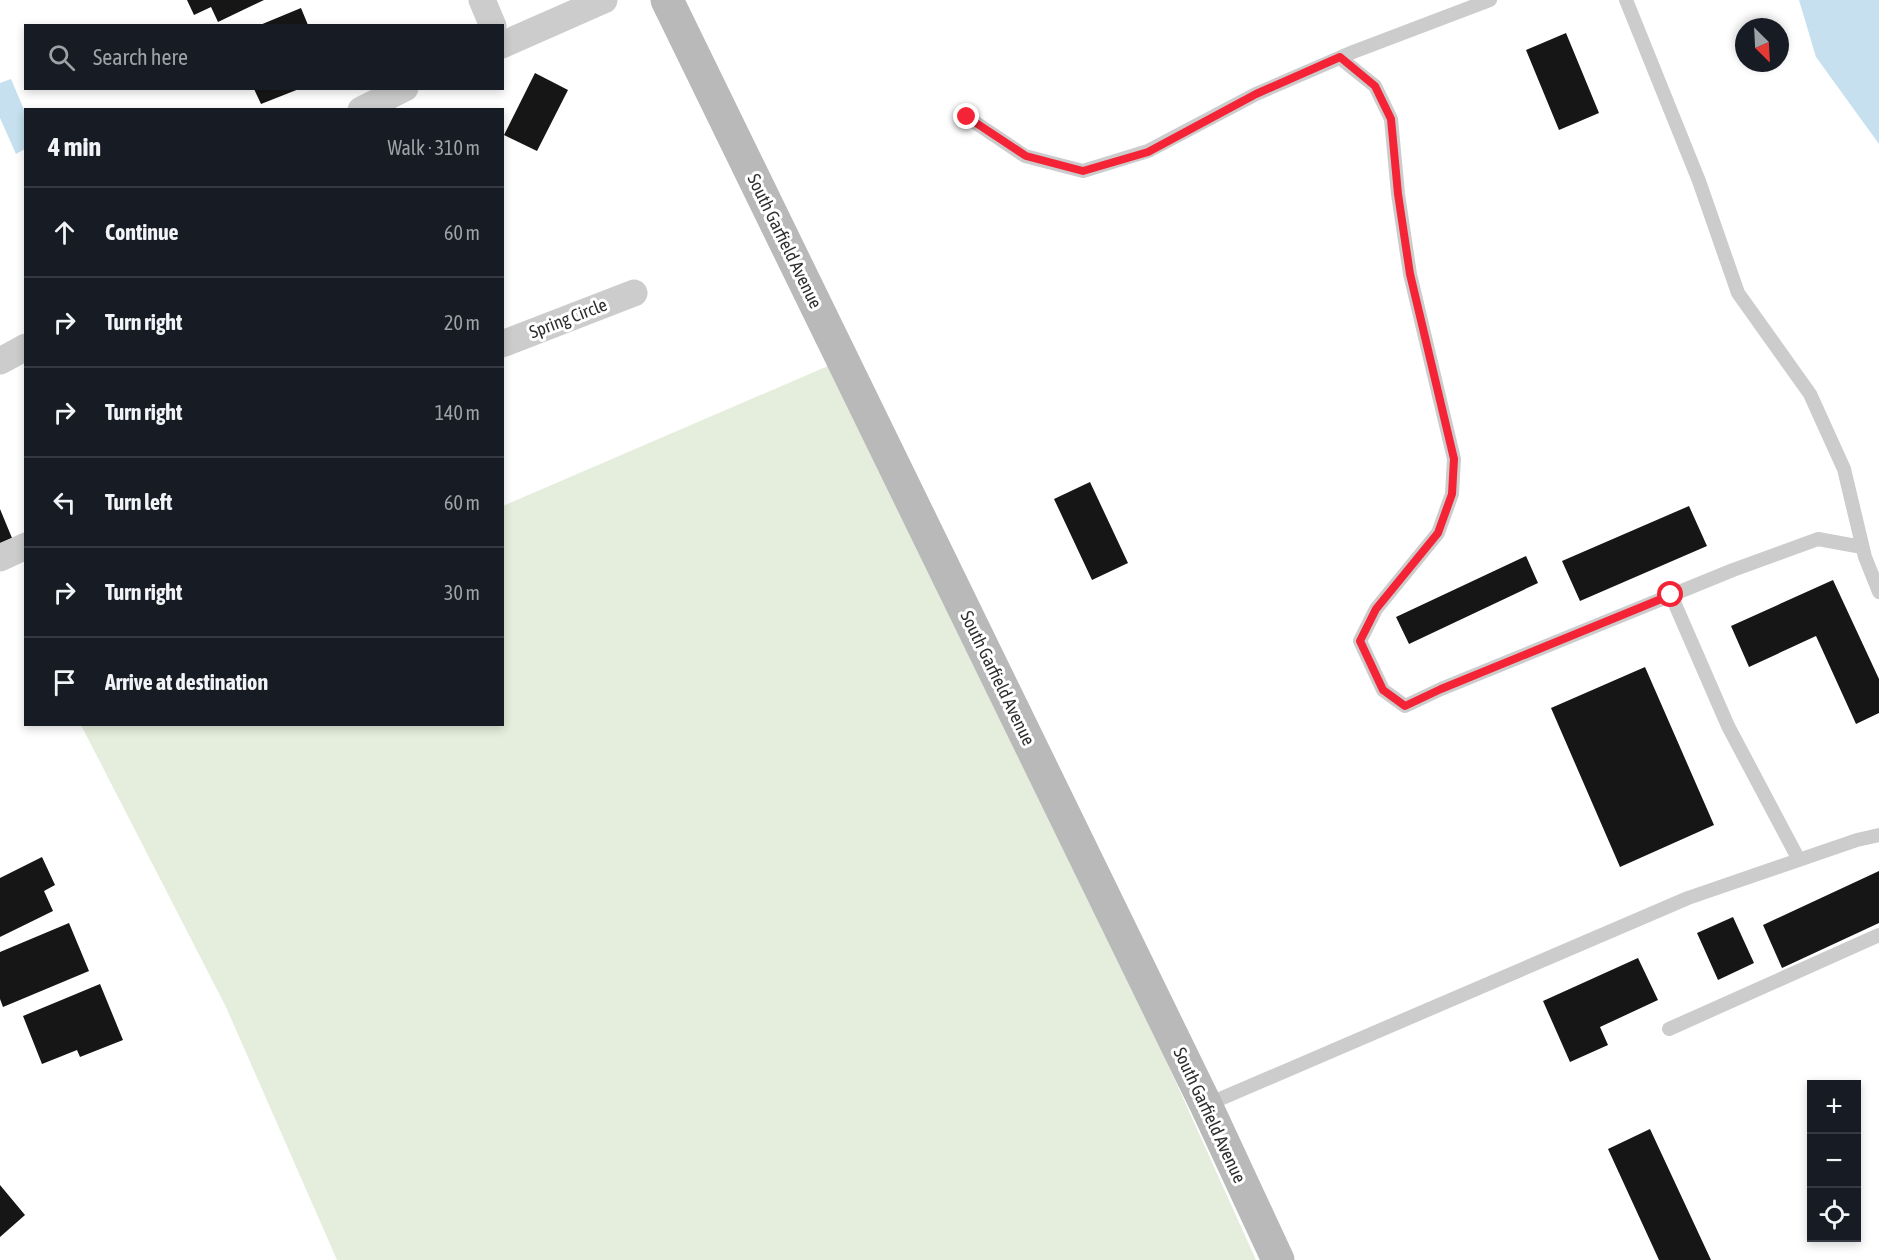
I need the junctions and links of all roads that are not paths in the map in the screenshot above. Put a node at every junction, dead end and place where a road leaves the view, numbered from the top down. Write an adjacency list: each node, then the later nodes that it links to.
1 (482, 0): 6 (street)
2 (604, 0): 7 (street)
3 (668, 0): 28 (street, South Garfield Avenue)
4 (1490, 0): 8 (lane)
5 (1626, 0): 19 (lane)
6 (492, 24)
7 (504, 44)
8 (1340, 57): 13 (lane); 23 (lane)
9 (403, 90): 11 (street)
10 (407, 90): 12 (street)
11 (365, 108)
12 (405, 108)
13 (967, 117)
14 (634, 293): 15 (street, Spring Circle)
15 (504, 343)
16 (24, 348): 17 (street)
17 (0, 361)
18 (24, 547): 20 (street)
19 (1862, 547): 21 (lane); 23 (lane)
20 (0, 558)
21 (1876, 576): 22 (lane)
22 (1879, 592)
23 (1671, 595): 25 (lane)
24 (1879, 836): 25 (lane)
25 (1799, 860): 28 (lane)
26 (1879, 935): 27 (lane)
27 (1669, 1029)
28 (1206, 1105): 29 (street, South Garfield Avenue)
29 (1278, 1260)

